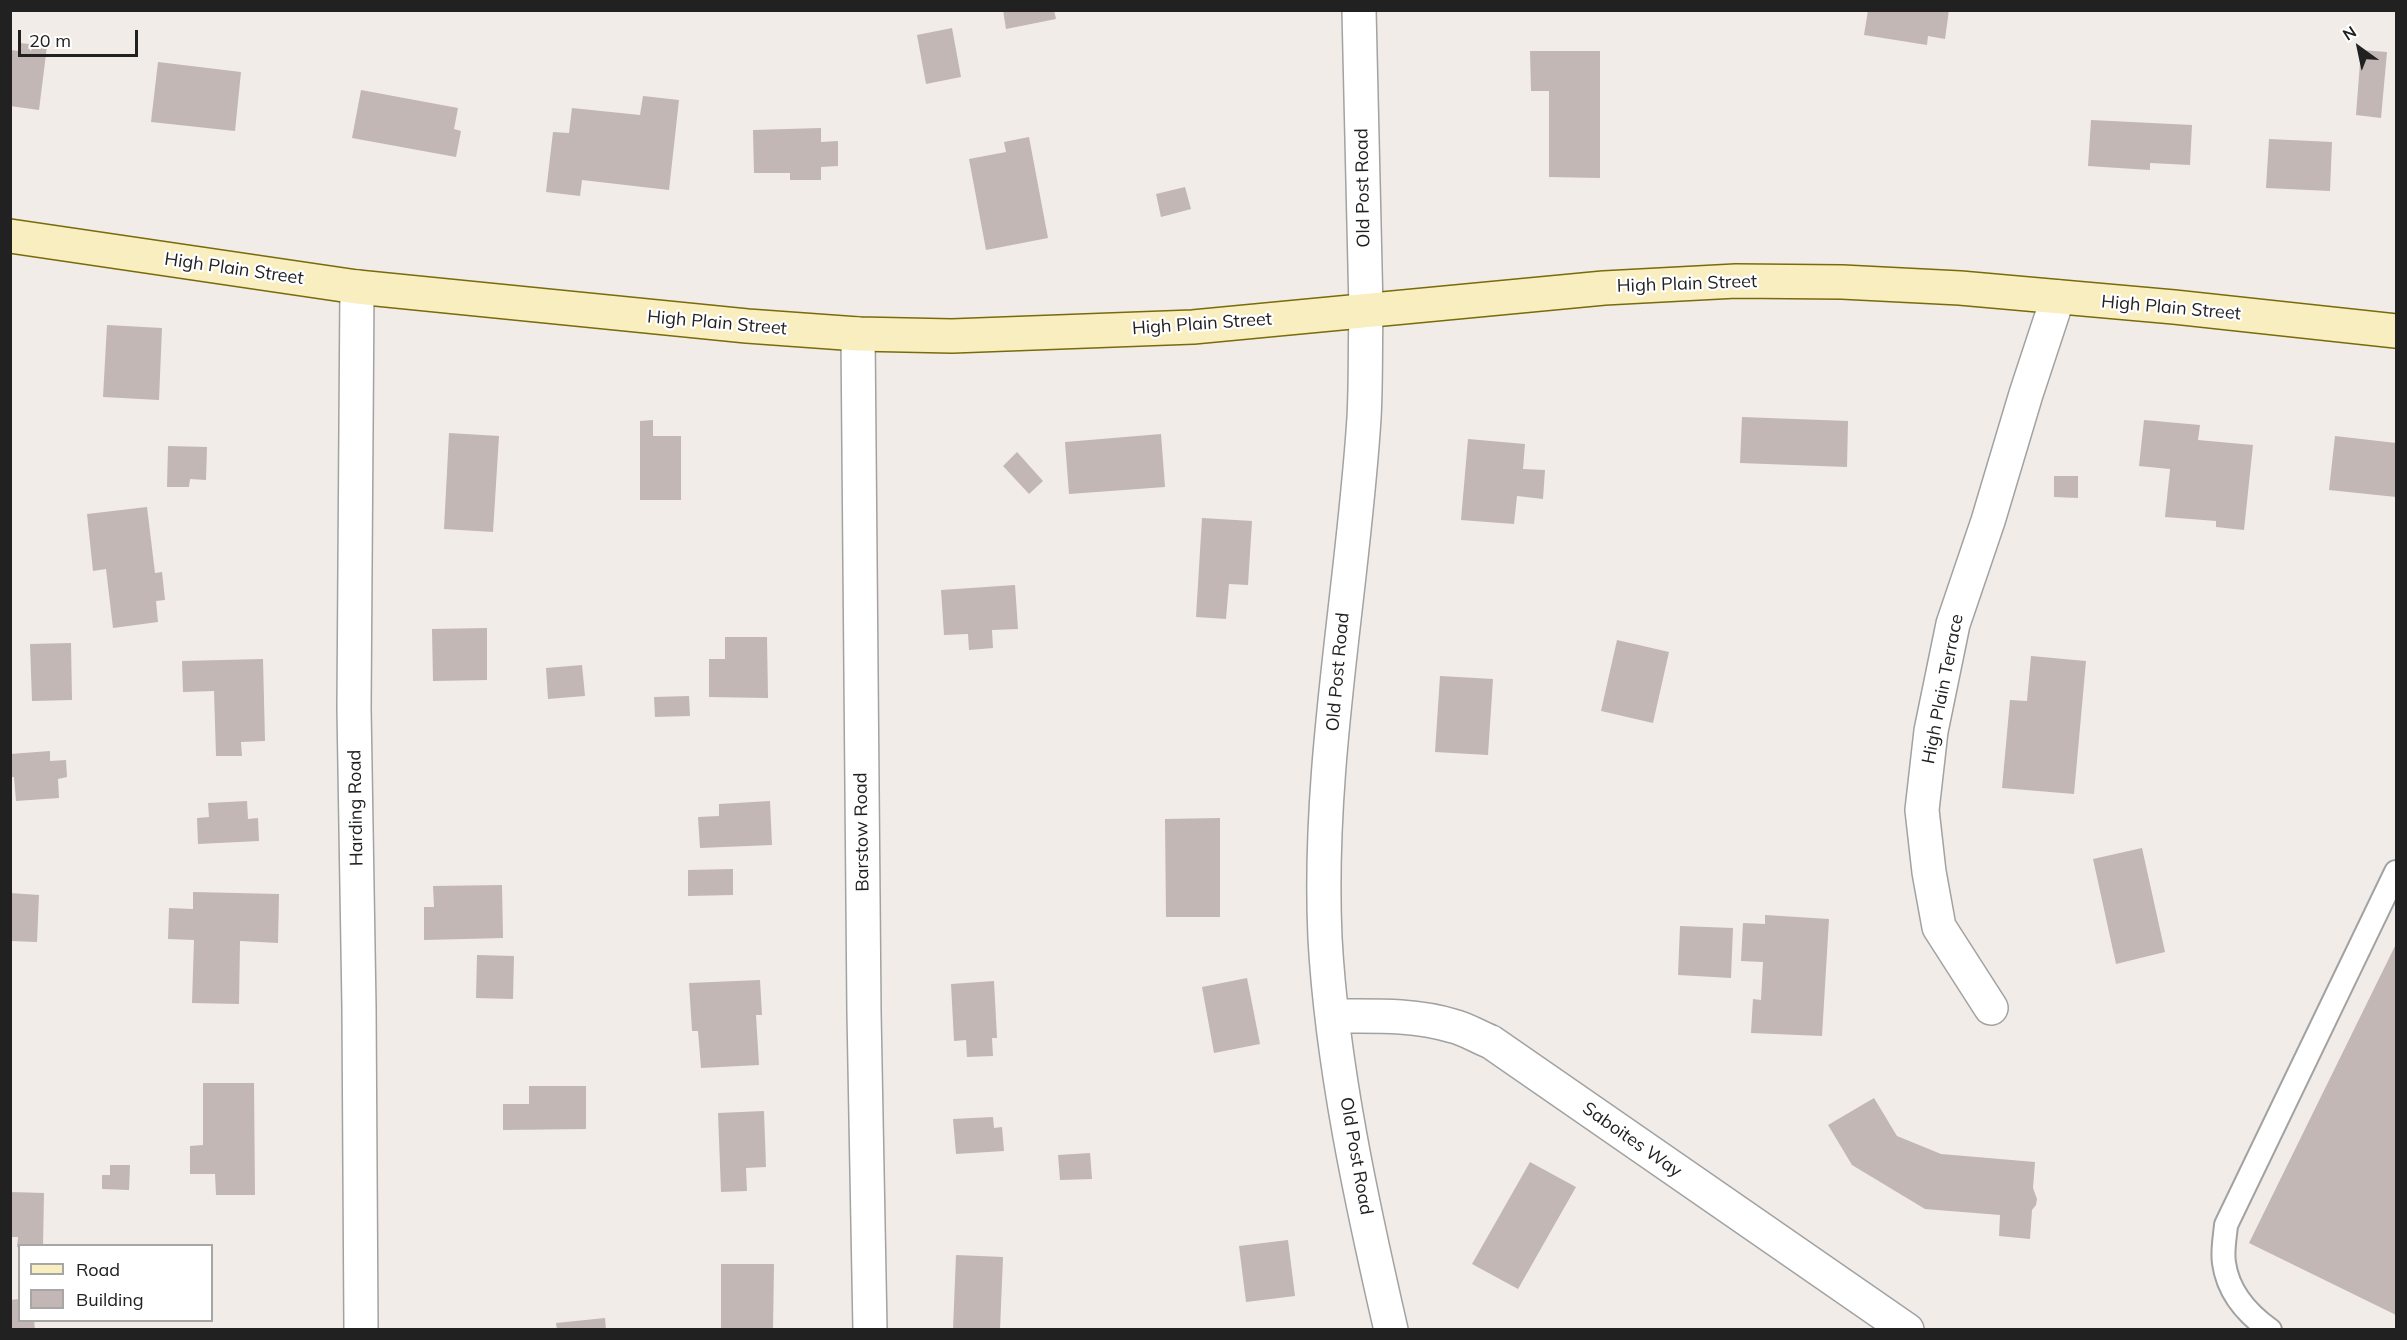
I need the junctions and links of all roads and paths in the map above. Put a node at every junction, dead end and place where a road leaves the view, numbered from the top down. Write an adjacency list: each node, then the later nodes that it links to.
1 (1359, 10): 5 (street, Old Post Road)
2 (10, 236): 3 (main road, High Plain Street)
3 (357, 287): 7 (main road, High Plain Street); 11 (street, Harding Road)
4 (2058, 297): 5 (main road, High Plain Street); 6 (main road, High Plain Street); 9 (street, High Plain Terrace)
5 (1366, 310): 7 (main road, High Plain Street); 10 (street, Old Post Road)
6 (2397, 331)
7 (858, 334): 12 (street, Barstow Road)
8 (2397, 872): 15 (lane)
9 (1991, 1008)
10 (1333, 1016): 13 (street, Old Post Road); 14 (street, Saboites Way)
11 (361, 1329)
12 (870, 1329)
13 (1391, 1329)
14 (1907, 1329)
15 (2270, 1329)

